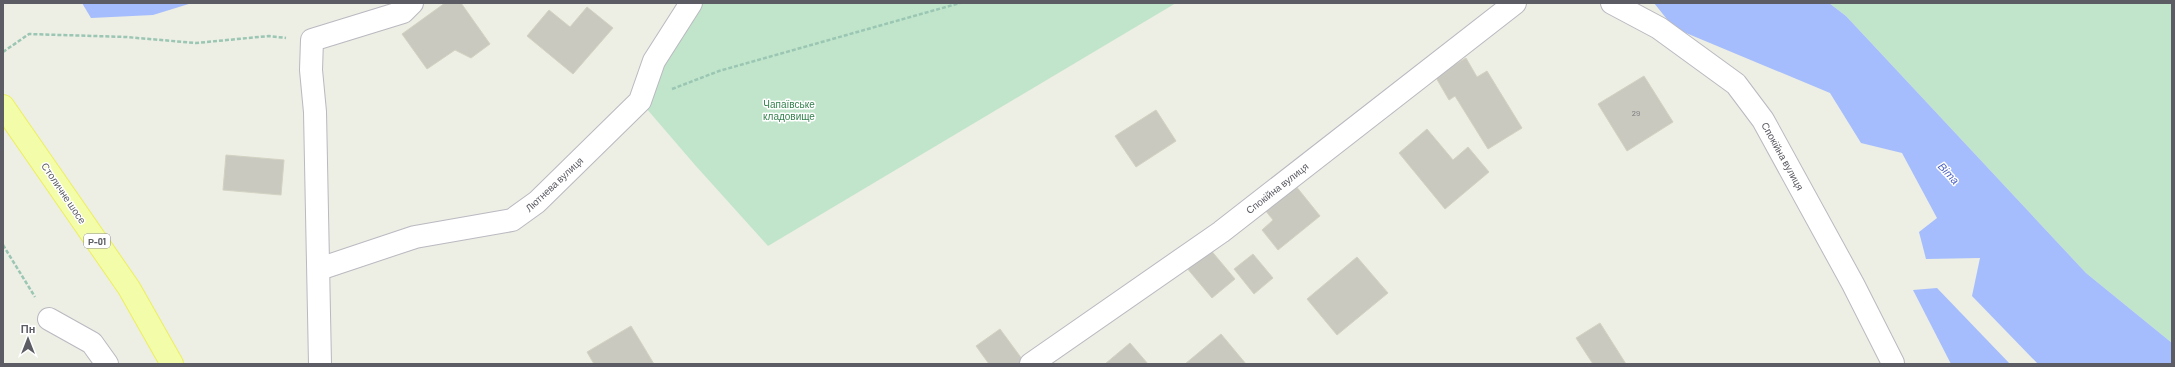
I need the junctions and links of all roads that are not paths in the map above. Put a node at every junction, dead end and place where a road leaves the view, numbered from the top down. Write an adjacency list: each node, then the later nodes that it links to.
1 (412, 3): 6 (street)
2 (691, 3): 6 (street, Лютнева вулиця)
3 (1516, 3): 12 (street, Спокійна вулиця)
4 (1612, 3): 8 (street, Спокійна вулиця)
5 (9, 114): 10 (main road, Столичне шосе / Р-01)
6 (319, 269): 11 (street)
7 (49, 319): 9 (street)
8 (1893, 363)
9 (107, 364)
10 (172, 364)
11 (320, 364)
12 (1031, 364)

